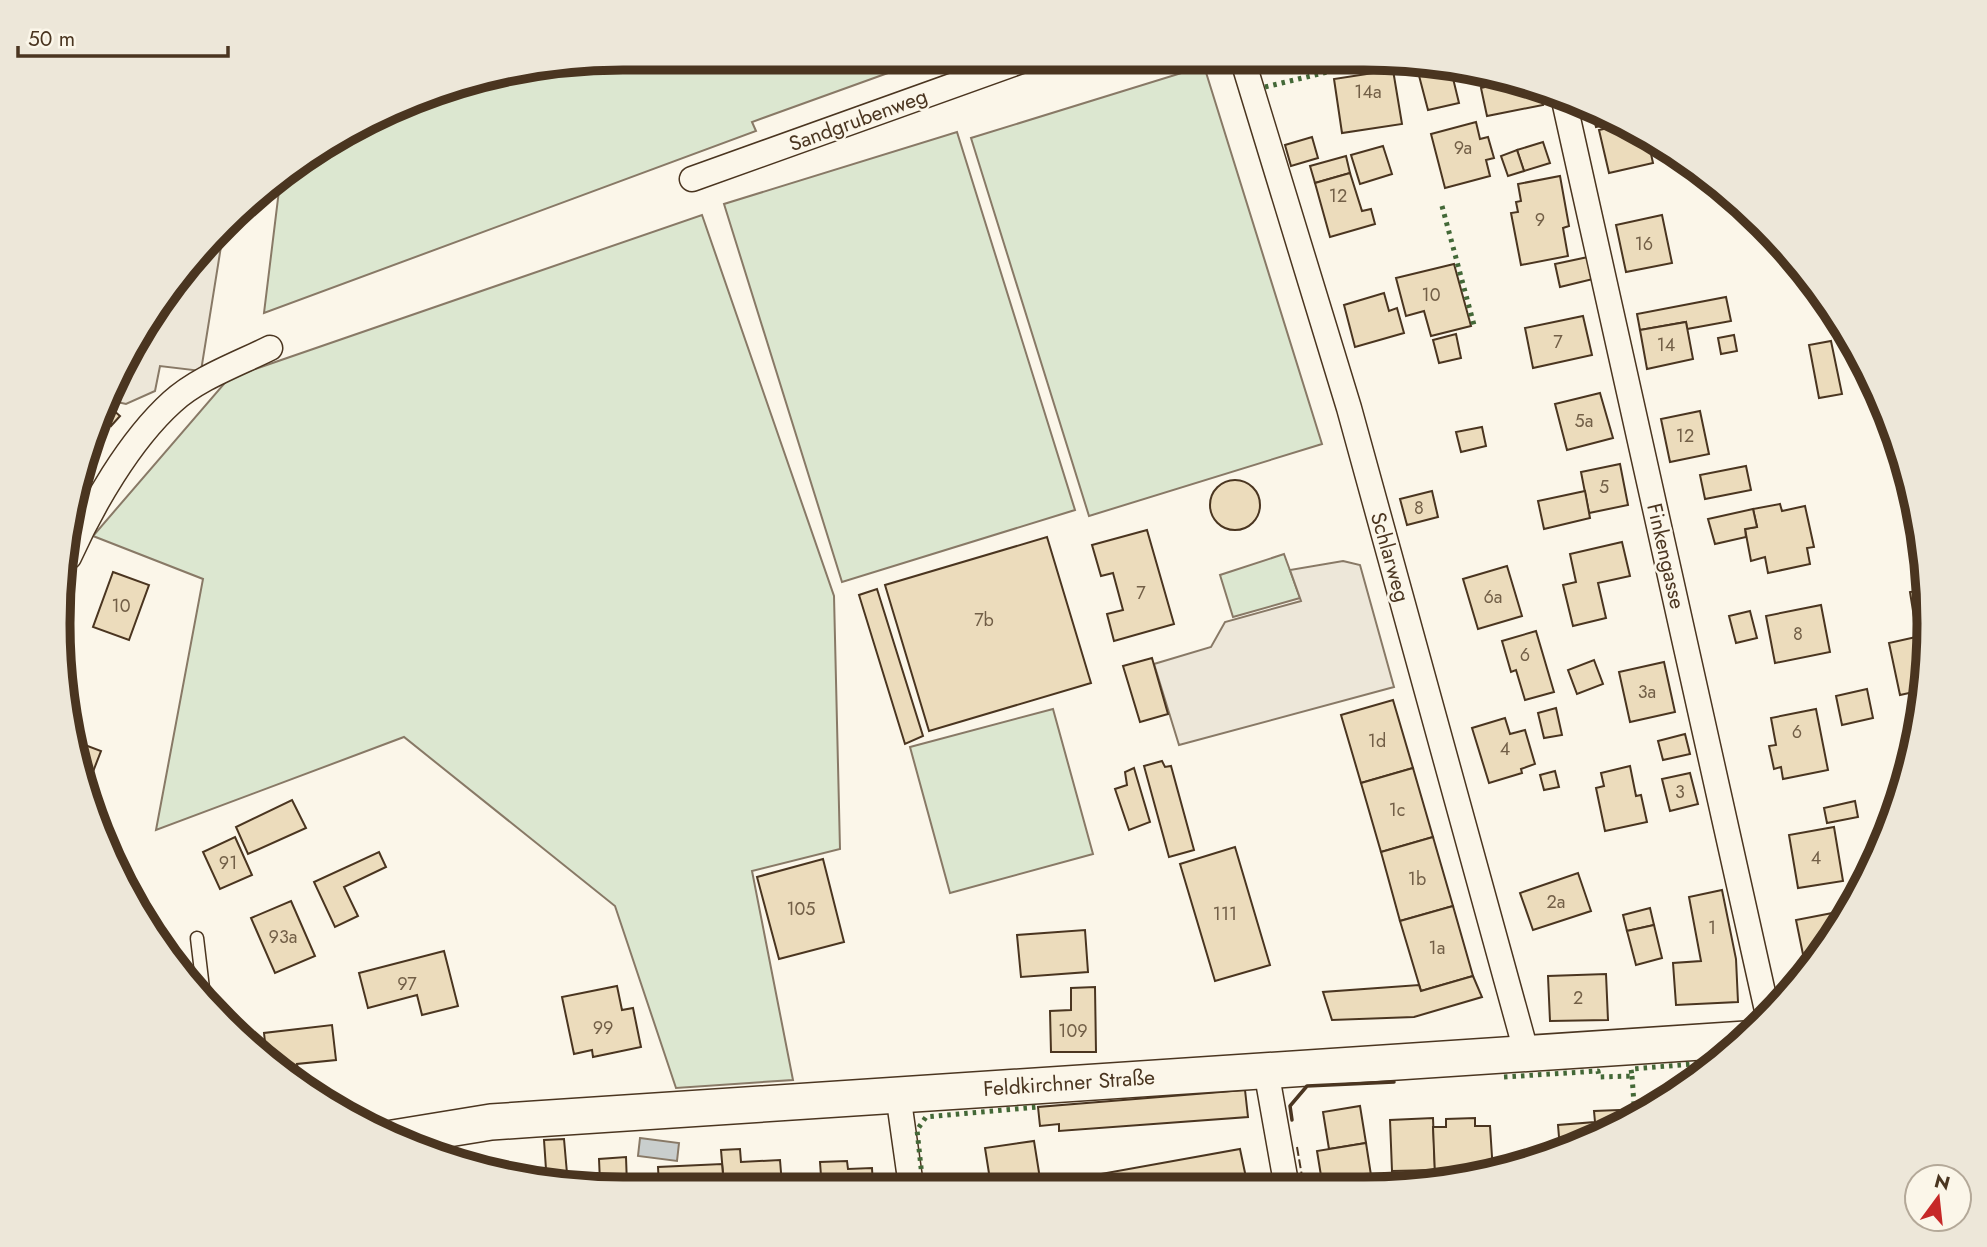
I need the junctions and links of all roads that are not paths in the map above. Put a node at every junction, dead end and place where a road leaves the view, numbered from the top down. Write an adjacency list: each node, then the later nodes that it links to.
1 (996, 70): 4 (street, Sandgrubenweg)
2 (1246, 70): 11 (street, Schlarweg)
3 (1566, 108): 9 (street, Finkengasse)
4 (692, 179)
5 (270, 348): 6 (street)
6 (77, 539)
7 (197, 938): 8 (lane)
8 (202, 982)
9 (1765, 1004)
10 (1728, 1040): 11 (street, Feldkirchner Straße)
11 (1527, 1055): 12 (street, Feldkirchner Straße)
12 (1266, 1070): 13 (street, Feldkirchner Straße); 16 (street)
13 (898, 1094): 14 (street, Feldkirchner Straße); 15 (street)
14 (412, 1135)
15 (910, 1177)
16 (1285, 1177)

